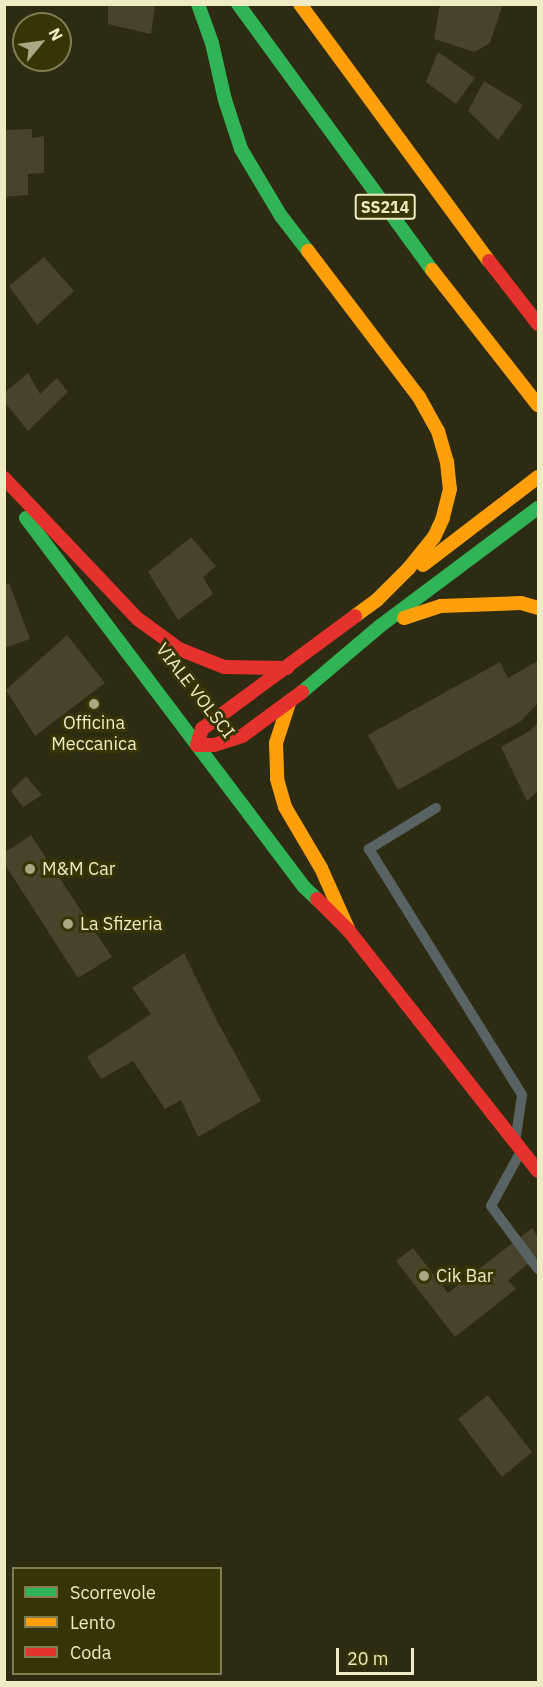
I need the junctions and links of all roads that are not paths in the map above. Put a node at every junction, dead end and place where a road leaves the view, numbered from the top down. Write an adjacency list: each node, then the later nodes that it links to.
1 (198, 4): 9 (main road)
2 (238, 4): 5 (main road, SS214)
3 (300, 4): 4 (main road, SS214)
4 (538, 324)
5 (538, 405)
6 (538, 477): 9 (main road)
7 (4, 480): 12 (main road); 14 (main road, VIALE VOLSCI); 15 (main road)
8 (538, 508): 11 (main road)
9 (377, 600): 12 (main road)
10 (538, 608): 11 (main road)
11 (380, 626): 13 (main road)
12 (287, 668): 14 (main road)
13 (289, 703): 16 (main road); 18 (main road)
14 (202, 729): 15 (main road); 16 (main road, VIALE VOLSCI)
15 (197, 745): 16 (main road); 18 (main road)
16 (214, 745): 18 (main road, VIALE VOLSCI)
17 (436, 808): 19 (lane)
18 (349, 931): 19 (main road)
19 (518, 1146): 20 (main road); 21 (lane)
20 (538, 1171)
21 (538, 1269)

